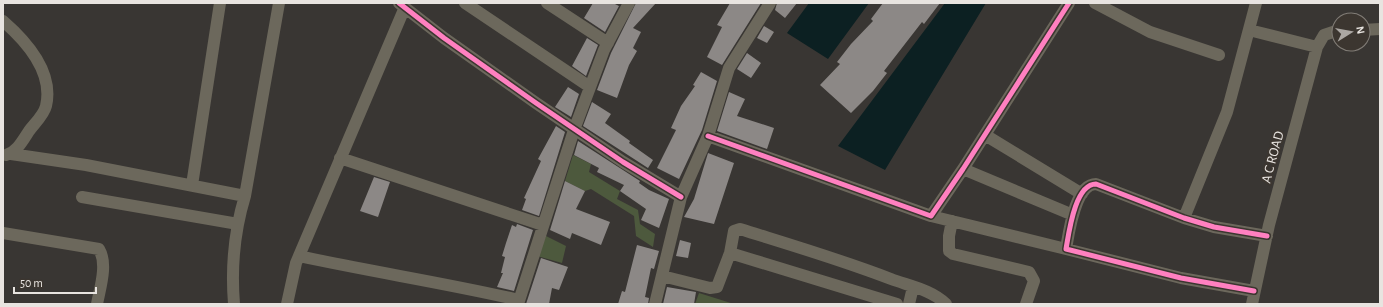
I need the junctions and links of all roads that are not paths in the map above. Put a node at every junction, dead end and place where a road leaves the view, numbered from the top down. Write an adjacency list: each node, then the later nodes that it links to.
1 (220, 3): 24 (street)
2 (279, 3): 26 (street)
3 (465, 3): 17 (street)
4 (547, 3): 14 (street)
5 (629, 3): 14 (street)
6 (770, 3): 20 (street)
7 (1069, 3): 19 (street)
8 (1095, 3): 16 (street)
9 (1256, 3): 12 (street)
10 (402, 5): 18 (street); 22 (street)
11 (3, 21): 21 (street)
12 (1249, 30): 15 (street); 31 (street)
13 (1331, 33): 15 (street, A C ROAD)
14 (608, 43): 17 (street)
15 (1317, 47): 36 (street, A C ROAD)
16 (1219, 55)
17 (590, 87): 18 (street)
18 (574, 130): 28 (street); 34 (street)
19 (985, 135): 23 (street); 25 (street)
20 (708, 136): 28 (street); 30 (street)
21 (7, 155): 24 (street)
22 (340, 158): 34 (street); 39 (street)
23 (963, 169): 29 (street); 30 (street)
24 (192, 186): 26 (street)
25 (1082, 194): 29 (street); 31 (street)
26 (245, 196): 33 (street)
27 (82, 197): 33 (street)
28 (681, 197): 40 (street)
29 (1073, 215): 37 (street)
30 (931, 216): 32 (street)
31 (1184, 218): 36 (street)
32 (952, 221): 37 (street); 51 (street)
33 (238, 224): 46 (street)
34 (543, 225): 43 (street)
35 (3, 233): 45 (street)
36 (1267, 236): 42 (street, A C ROAD)
37 (1066, 249): 42 (street)
38 (730, 253): 40 (street); 41 (street); 49 (street)
39 (299, 256): 43 (street); 47 (street)
40 (662, 276): 48 (street)
41 (913, 287): 44 (street); 50 (street)
42 (1254, 291): 52 (street, A C ROAD)
43 (518, 302)
44 (942, 302)
45 (97, 304)
46 (234, 304)
47 (287, 304)
48 (655, 304)
49 (897, 304)
50 (909, 304)
51 (1026, 304)
52 (1252, 304)

